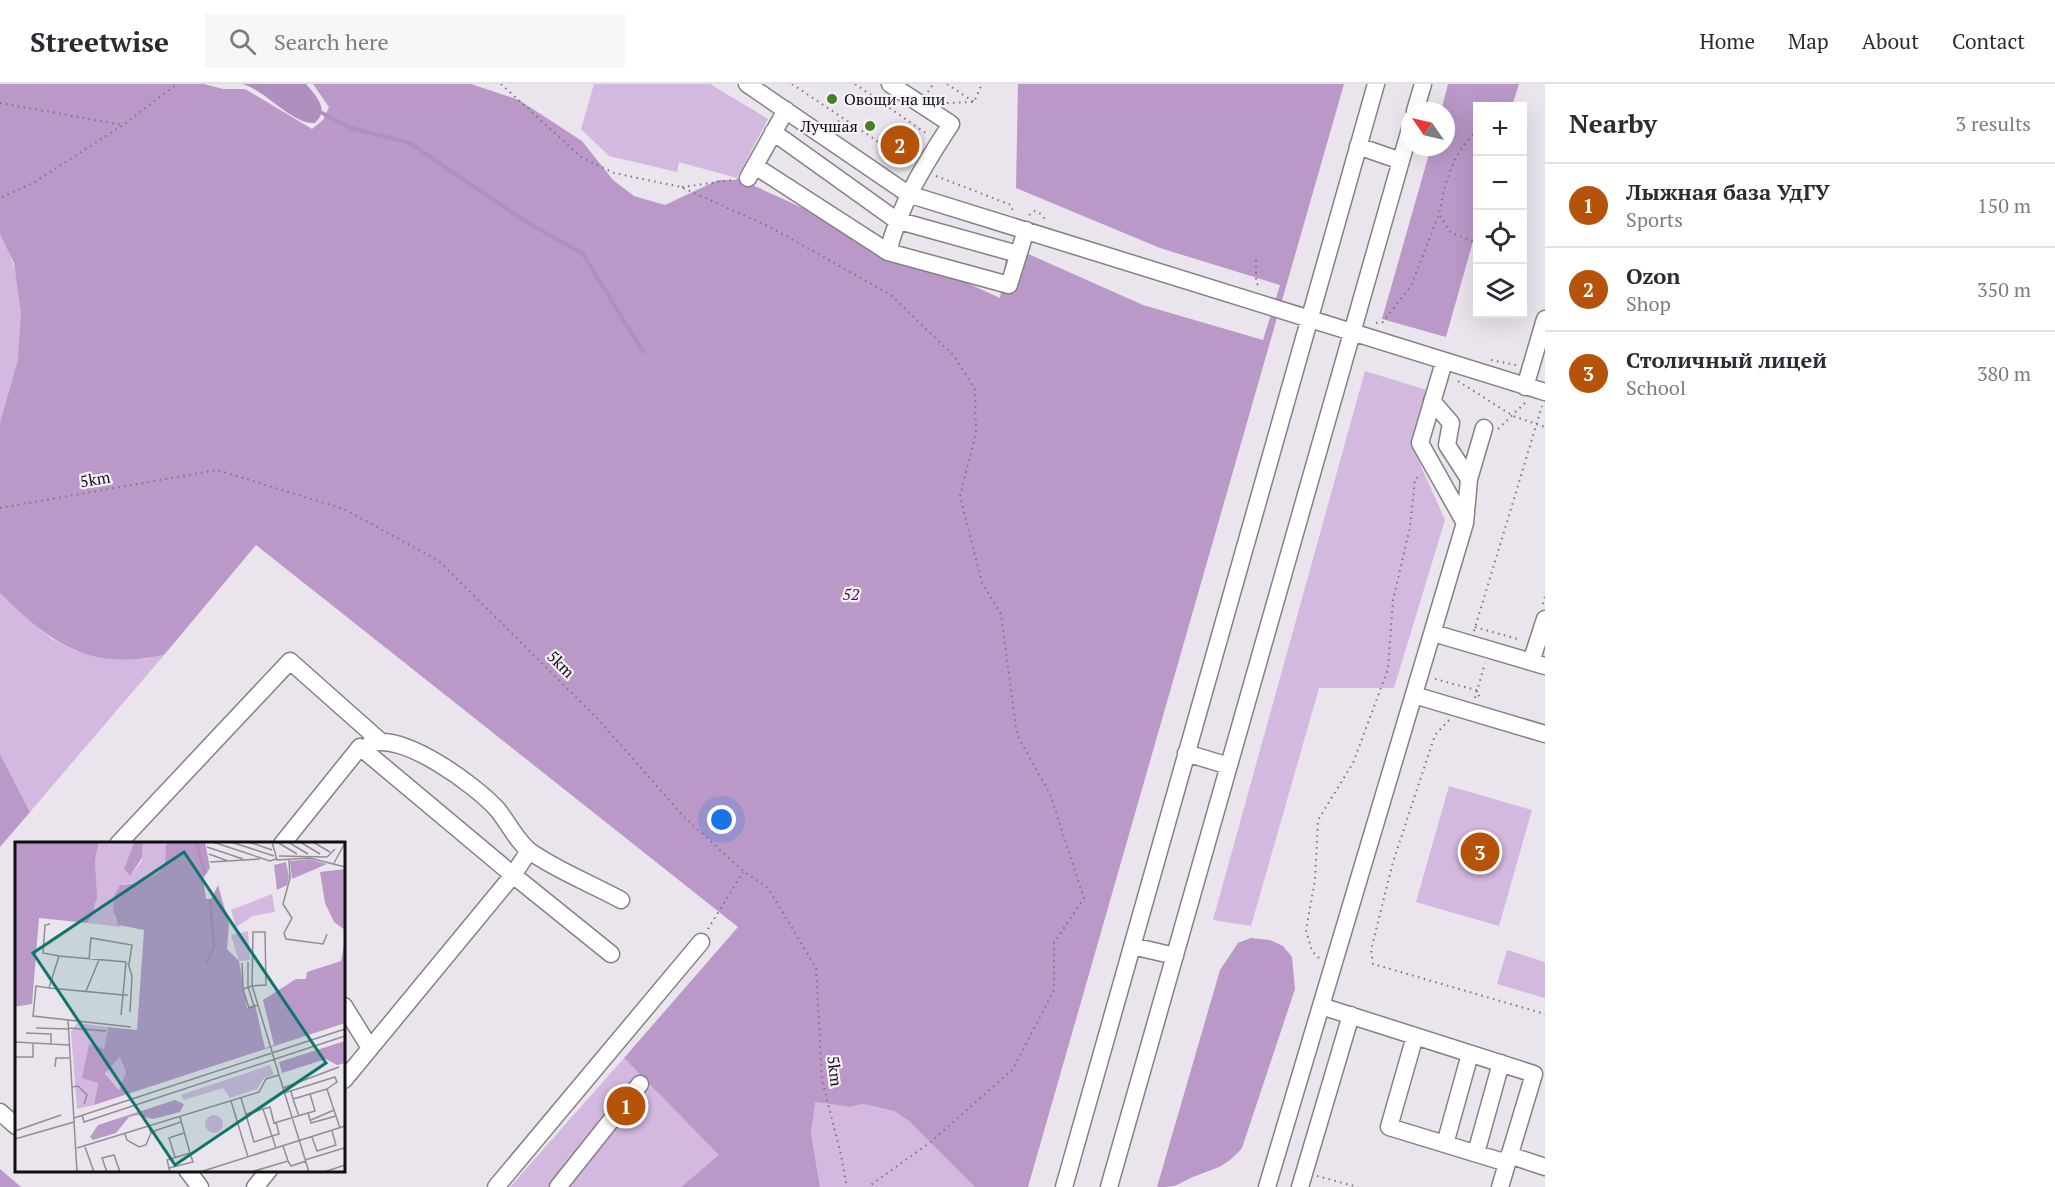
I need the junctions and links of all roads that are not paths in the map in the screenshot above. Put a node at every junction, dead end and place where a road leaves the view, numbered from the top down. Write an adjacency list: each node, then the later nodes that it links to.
1 (747, 84): 6 (street)
2 (890, 84): 11 (street)
3 (1376, 84): 8 (street)
4 (1423, 84): 5 (street)
5 (1418, 102)
6 (786, 110): 7 (street); 11 (street)
7 (773, 132): 12 (street); 14 (street)
8 (1358, 146): 10 (street); 16 (street)
9 (1402, 156): 10 (street)
10 (1401, 160): 18 (street)
11 (908, 194): 12 (street); 13 (street)
12 (896, 220): 14 (street); 15 (street)
13 (1026, 230): 15 (street); 16 (street)
14 (888, 252): 15 (street)
15 (1018, 254)
16 (1309, 319): 18 (street); 32 (street)
17 (1545, 319): 20 (street)
18 (1352, 329): 19 (street); 33 (street)
19 (1444, 362): 20 (street); 21 (street)
20 (1537, 393)
21 (1432, 401): 23 (street); 24 (street)
22 (1484, 428): 23 (street)
23 (1469, 479): 24 (street)
24 (1465, 523): 26 (street)
25 (1544, 612): 27 (street)
26 (1433, 633): 27 (street); 28 (street)
27 (1538, 664)
28 (1414, 695): 29 (street); 43 (street)
29 (1545, 734)
30 (379, 740): 31 (street); 34 (street); 36 (street)
31 (360, 747): 35 (street); 37 (street)
32 (1186, 753): 33 (street); 40 (street)
33 (1229, 766): 42 (street)
34 (119, 842)
35 (283, 842)
36 (529, 851): 37 (street); 38 (street)
37 (513, 875): 41 (street); 47 (street)
38 (621, 900)
39 (701, 942): 64 (street)
40 (1132, 945): 42 (street); 66 (street)
41 (611, 954)
42 (1175, 956): 67 (street)
43 (1321, 1006): 45 (street); 68 (street)
44 (345, 1008): 47 (street)
45 (1351, 1016): 46 (street); 61 (street)
46 (1415, 1036): 48 (street); 55 (street)
47 (370, 1048): 51 (street)
48 (1470, 1054): 49 (street); 55 (street)
49 (1501, 1063): 50 (street); 56 (street)
50 (1539, 1075): 57 (street)
51 (345, 1079)
52 (640, 1084): 65 (street)
53 (0, 1112): 54 (street)
54 (15, 1125)
55 (1445, 1144): 56 (street)
56 (1476, 1154): 57 (street)
57 (1508, 1159): 58 (street); 69 (street)
58 (1545, 1167)
59 (189, 1172): 62 (street)
60 (267, 1172): 63 (street)
61 (1302, 1179)
62 (200, 1187)
63 (255, 1187)
64 (496, 1187)
65 (558, 1187)
66 (1064, 1187)
67 (1109, 1187)
68 (1267, 1187)
69 (1500, 1187)

